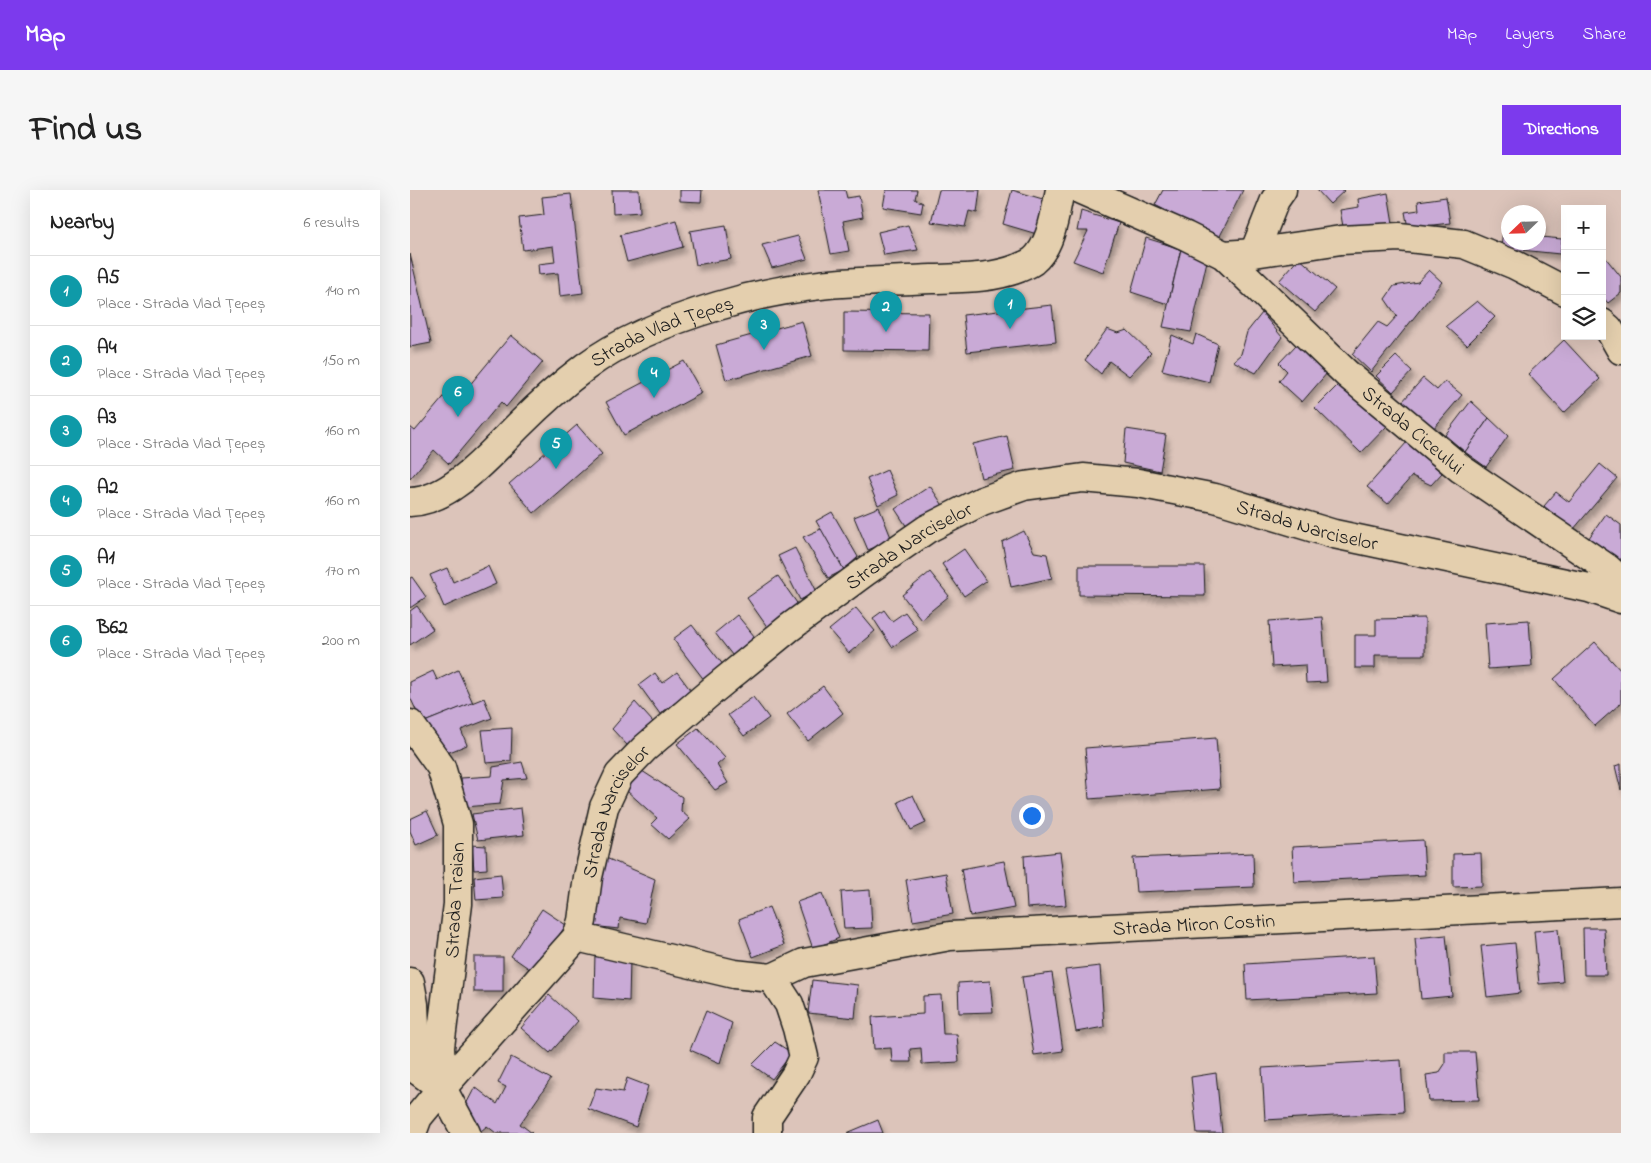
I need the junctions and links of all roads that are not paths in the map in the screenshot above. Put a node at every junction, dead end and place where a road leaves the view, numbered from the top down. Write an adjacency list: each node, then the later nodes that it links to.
1 (1060, 190): 9 (street, Strada Vlad Țepeș)
2 (1282, 190): 4 (street)
3 (1085, 191): 5 (street)
4 (1254, 253): 5 (street); 6 (street)
5 (1224, 255): 10 (street, Strada Ciceului)
6 (1561, 290)
7 (1606, 326): 8 (street)
8 (1621, 350)
9 (410, 502)
10 (1621, 581)
11 (1621, 599): 14 (street, Strada Narciselor)
12 (410, 724): 18 (street, Strada Traian)
13 (1621, 902): 15 (street, Strada Miron Costin)
14 (577, 937): 15 (street); 18 (street, Strada Narciselor)
15 (772, 978): 21 (street)
16 (410, 982): 17 (street)
17 (414, 1074): 18 (street)
18 (442, 1088): 19 (street, Strada Narciselor); 20 (street)
19 (412, 1133)
20 (466, 1133)
21 (767, 1133)

